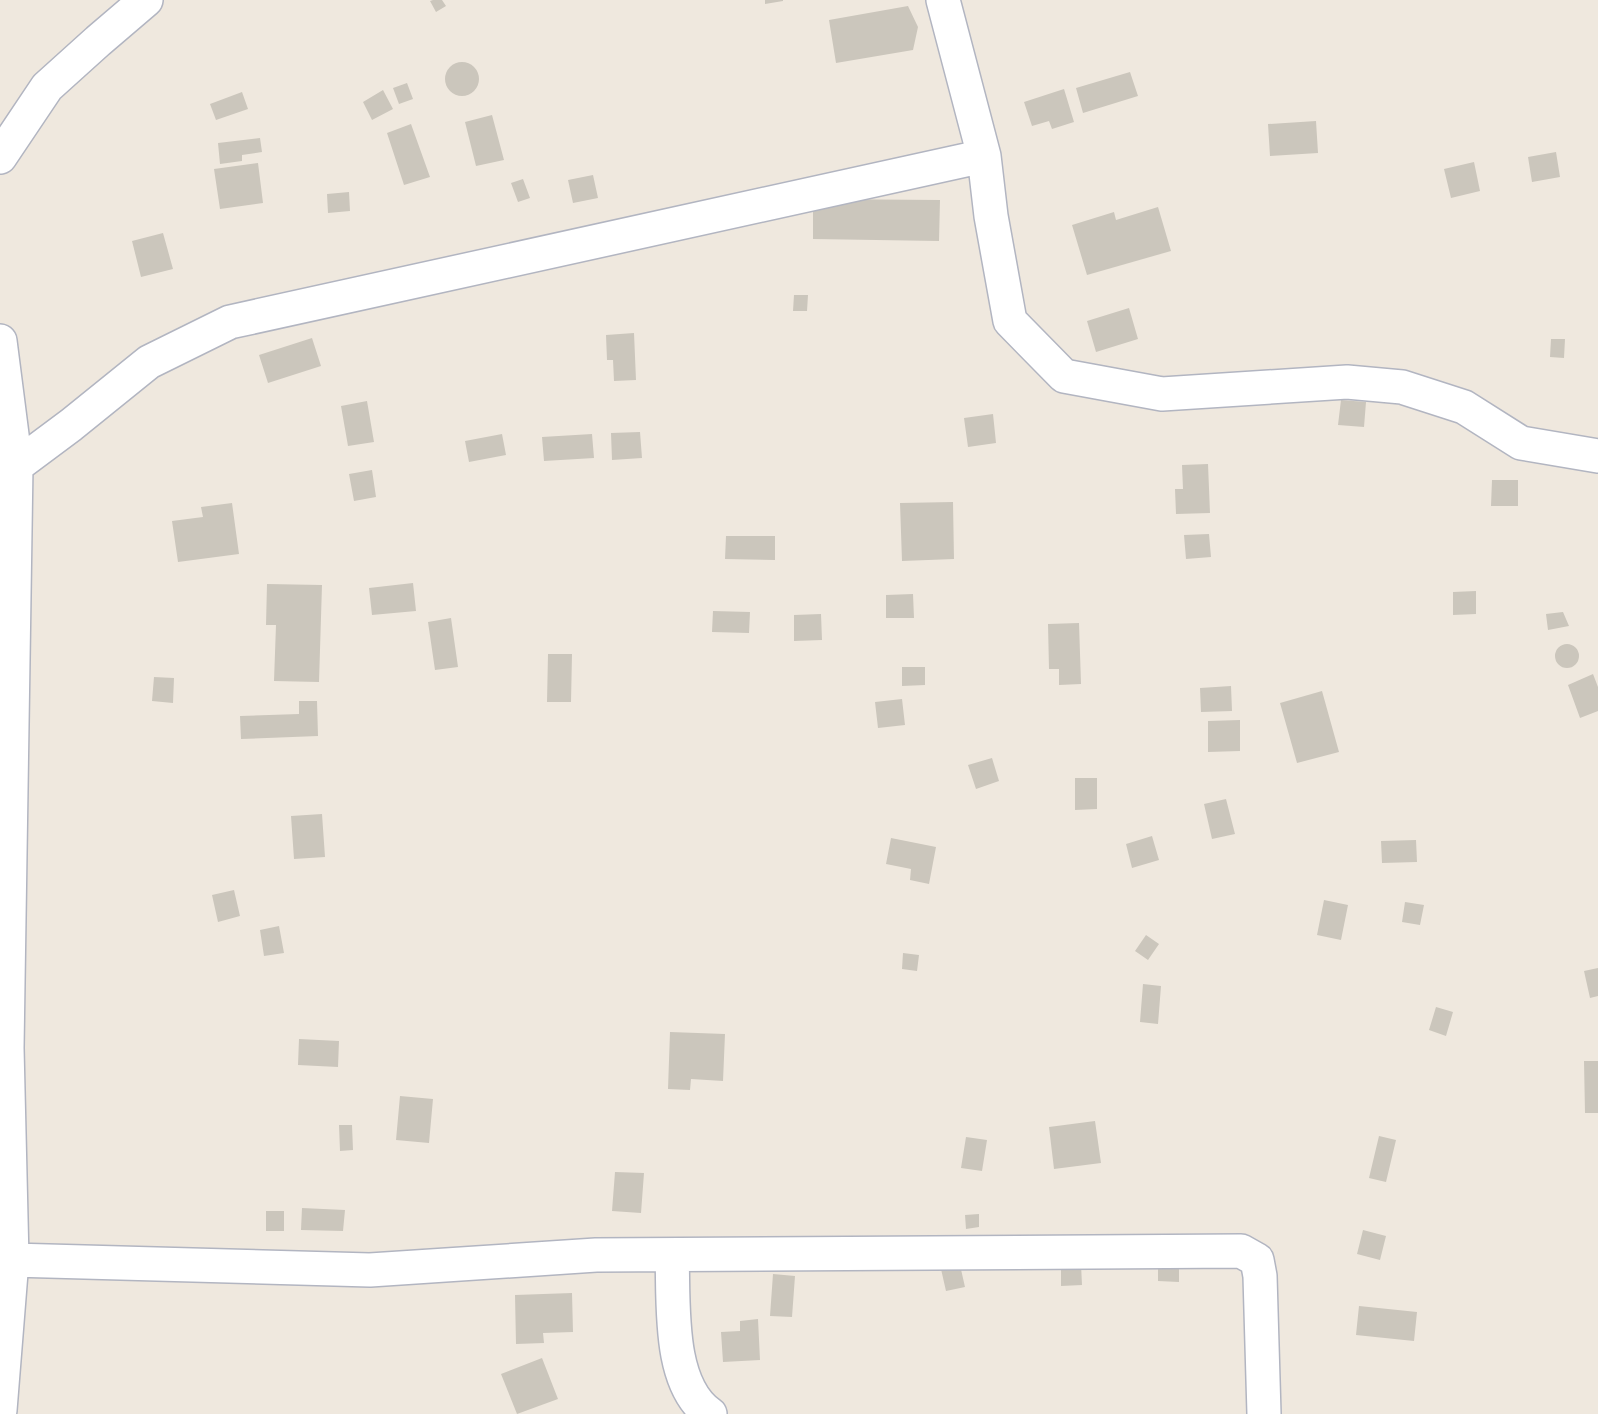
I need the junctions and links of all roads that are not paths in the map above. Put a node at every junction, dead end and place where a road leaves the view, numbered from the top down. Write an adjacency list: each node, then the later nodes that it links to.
1 (146, 0): 4 (street)
2 (943, 0): 3 (street)
3 (984, 156): 6 (street); 7 (street)
4 (0, 157)
5 (0, 341): 7 (street)
6 (1598, 456)
7 (16, 466): 9 (street)
8 (672, 1255): 9 (street); 11 (street); 12 (street)
9 (12, 1260): 10 (street)
10 (0, 1410)
11 (710, 1414)
12 (1264, 1414)

